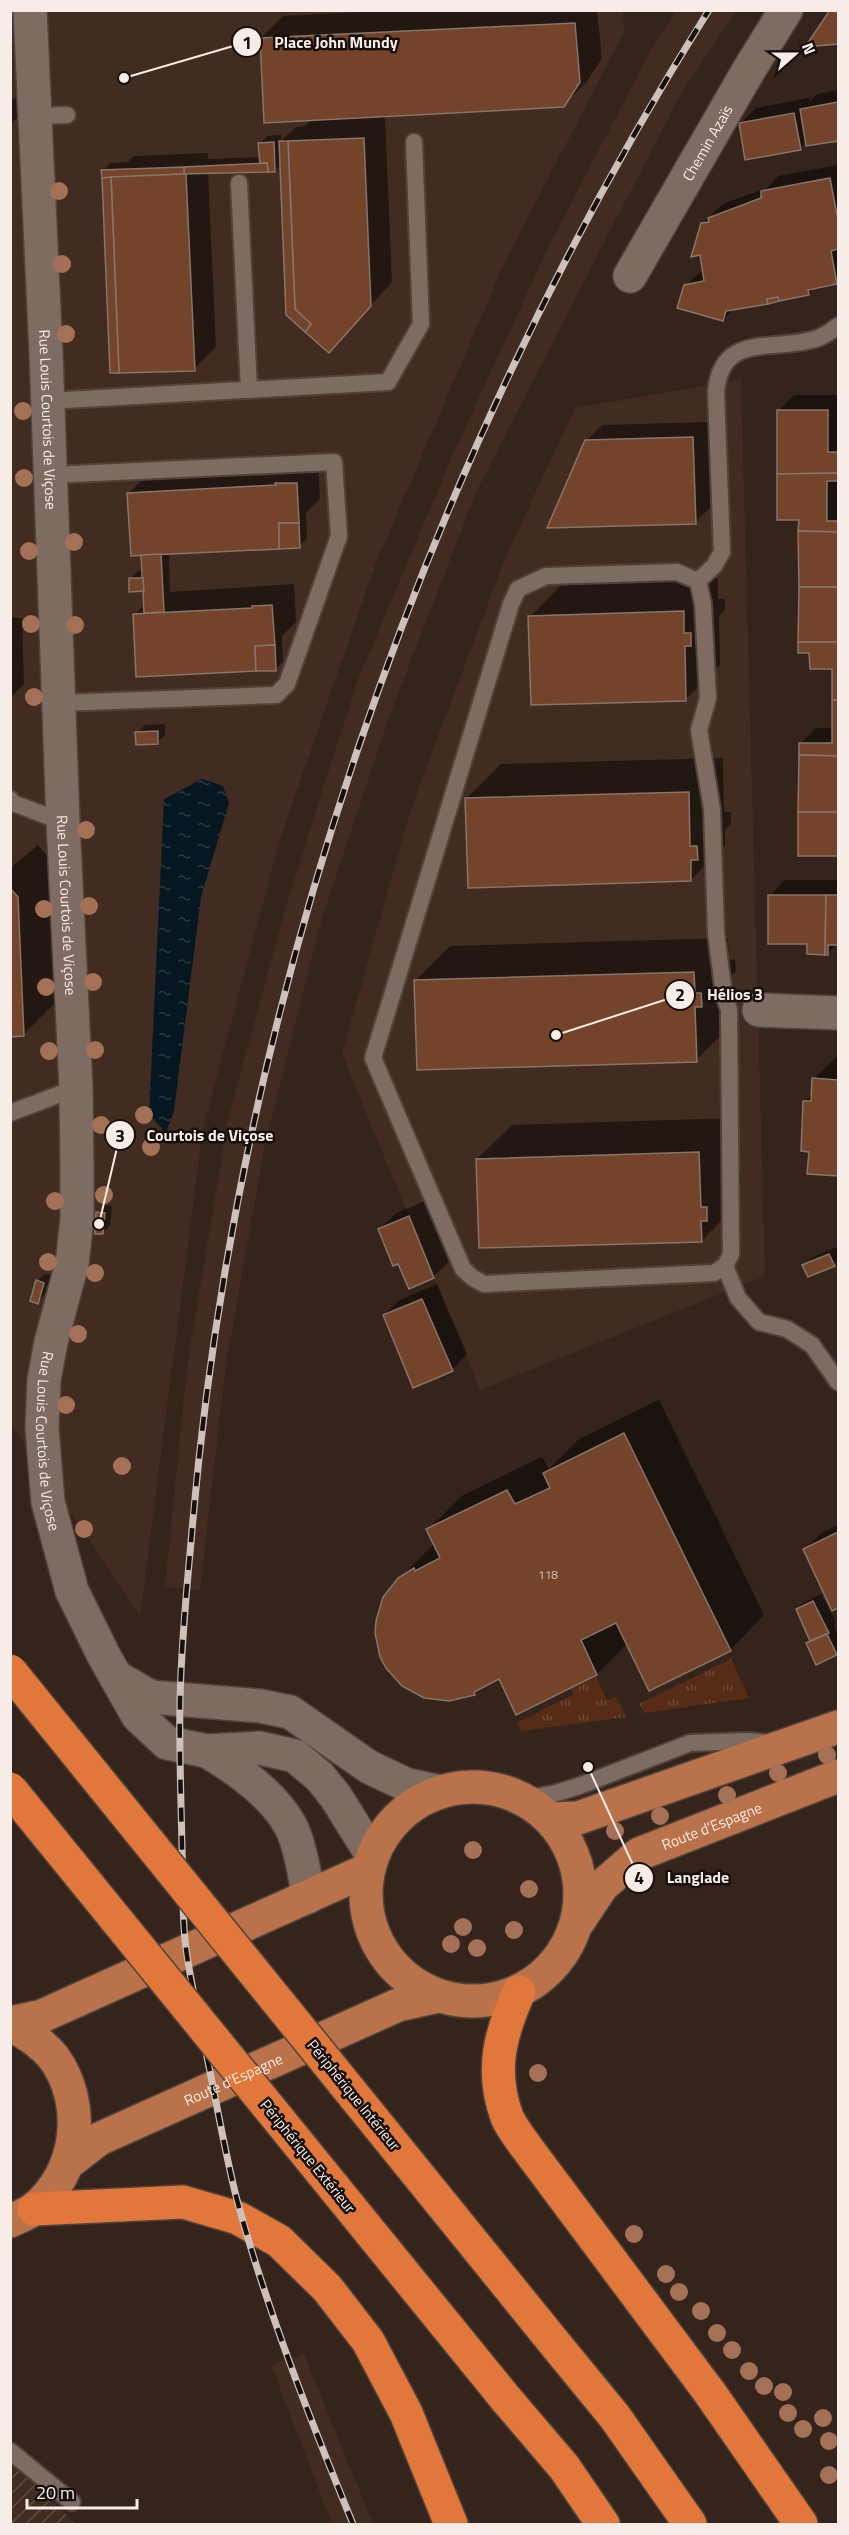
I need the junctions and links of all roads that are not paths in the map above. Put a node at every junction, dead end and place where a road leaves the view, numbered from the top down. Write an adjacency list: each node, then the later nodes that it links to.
1 (30, 10): 4 (street, Rue Louis Courtois de Viçose)
2 (786, 10): 7 (street, Chemin Azaïs)
3 (67, 115): 4 (lane)
4 (34, 116): 10 (street, Rue Louis Courtois de Viçose)
5 (414, 142): 9 (lane)
6 (239, 183): 9 (lane)
7 (630, 276)
8 (838, 326): 12 (lane)
9 (249, 390): 10 (lane)
10 (48, 401): 11 (street, Rue Louis Courtois de Viçose)
11 (51, 475): 13 (street, Rue Louis Courtois de Viçose); 13 (lane)
12 (698, 581): 16 (lane); 20 (lane)
13 (59, 703): 15 (street, Rue Louis Courtois de Viçose)
14 (10, 799): 15 (lane)
15 (63, 822): 18 (street, Rue Louis Courtois de Viçose)
16 (744, 1010): 17 (street); 20 (lane)
17 (838, 1013)
18 (76, 1088): 19 (lane); 23 (street, Rue Louis Courtois de Viçose)
19 (10, 1113)
20 (725, 1266): 21 (lane)
21 (838, 1382)
22 (10, 1671): 44 (highway, Périphérique Intérieur, bridge)
23 (116, 1677): 26 (street, Rue Louis Courtois de Viçose); 29 (street)
24 (838, 1727): 25 (main road)
25 (788, 1745): 30 (lane); 31 (main road)
26 (207, 1751): 32 (street, Rue Louis Courtois de Viçose); 33 (street, Rue Louis Courtois de Viçose)
27 (838, 1776): 34 (main road, Route d'Espagne)
28 (10, 1789): 43 (highway, Périphérique Extérieur, bridge)
29 (441, 1792): 30 (main road); 32 (main road)
30 (523, 1799): 31 (main road)
31 (550, 1819): 34 (main road)
32 (370, 1863): 33 (main road); 36 (main road)
33 (308, 1897): 37 (main road)
34 (577, 1924): 35 (main road)
35 (519, 1992): 36 (main road); 45 (highway)
36 (439, 1996): 38 (main road, Route d'Espagne)
37 (10, 2024): 38 (main road)
38 (68, 2163): 39 (main road)
39 (22, 2215): 42 (highway)
40 (10, 2451): 41 (lane)
41 (72, 2502)
42 (451, 2524)
43 (603, 2524)
44 (690, 2524)
45 (801, 2524)

